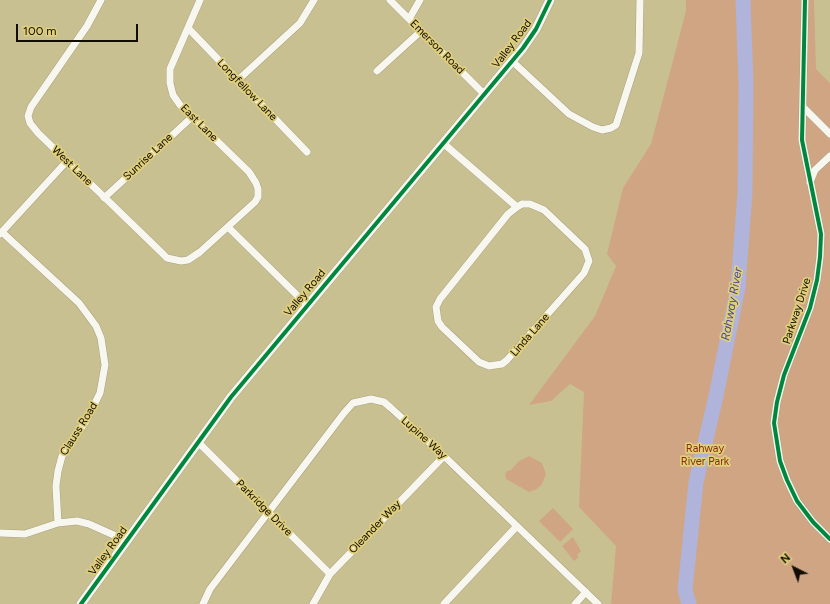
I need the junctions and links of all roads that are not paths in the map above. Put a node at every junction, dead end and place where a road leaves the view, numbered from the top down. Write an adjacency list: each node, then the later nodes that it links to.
1 (101, 0): 22 (street, West Lane)
2 (200, 0): 10 (street, East Lane)
3 (314, 0): 14 (street)
4 (390, 0): 9 (street, Emerson Road)
5 (420, 0): 9 (street)
6 (550, 0): 12 (street, Valley Road)
7 (640, 0): 12 (street)
8 (805, 0): 16 (street, Parkway Drive)
9 (409, 19): 11 (street, Emerson Road)
10 (188, 28): 14 (street, Longfellow Lane); 17 (street, East Lane)
11 (421, 31): 13 (street); 15 (street, Emerson Road)
12 (512, 61): 15 (street, Valley Road)
13 (377, 71)
14 (238, 80): 20 (street, Longfellow Lane)
15 (484, 94): 19 (street, Valley Road)
16 (803, 106): 18 (street); 23 (street, Parkway Drive)
17 (192, 117): 24 (street, Sunrise Lane); 26 (street, East Lane)
18 (830, 134)
19 (443, 143): 25 (street); 28 (street, Valley Road)
20 (307, 152)
21 (830, 156): 23 (street)
22 (67, 161): 24 (street, West Lane); 27 (street)
23 (810, 182): 35 (street, Parkway Drive)
24 (104, 198): 26 (street, West Lane)
25 (517, 206): 25 (street, Linda Lane)
26 (228, 227): 28 (street)
27 (1, 233): 32 (street, Clauss Road)
28 (307, 305): 29 (street, Valley Road)
29 (198, 442): 31 (street, Parkridge Drive); 36 (street, Valley Road)
30 (444, 456): 31 (street, Lupine Way); 33 (street, Lupine Way); 37 (street, Oleander Way)
31 (268, 512): 37 (street, Parkridge Drive); 40 (street, Lupine Way)
32 (58, 523): 34 (street); 36 (street)
33 (516, 526): 38 (street, Lupine Way); 42 (street)
34 (0, 533)
35 (830, 539)
36 (127, 541): 39 (street, Valley Road)
37 (330, 574): 41 (street, Oleander Way)
38 (586, 592): 43 (street); 44 (street, Lupine Way)
39 (81, 604)
40 (203, 604)
41 (312, 604)
42 (444, 604)
43 (575, 604)
44 (598, 604)

